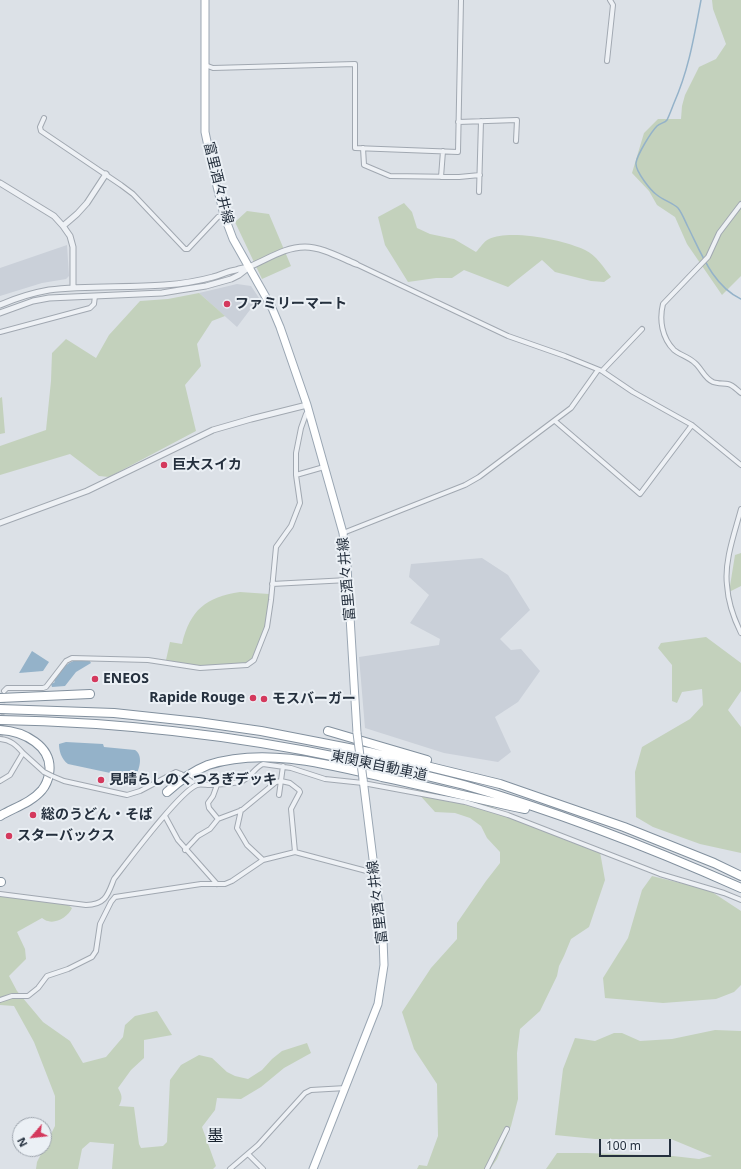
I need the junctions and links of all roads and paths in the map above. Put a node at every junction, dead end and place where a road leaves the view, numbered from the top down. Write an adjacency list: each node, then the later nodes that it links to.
1 (205, 0): 5 (main road, 富里酒々井線)
2 (462, 0): 8 (street)
3 (610, 0): 4 (street)
4 (607, 61)
5 (204, 65): 10 (street); 18 (main road, 富里酒々井線)
6 (44, 118): 12 (street)
7 (482, 121): 8 (street); 9 (street); 13 (street)
8 (458, 122): 11 (street)
9 (516, 141)
10 (363, 148): 11 (street); 14 (street)
11 (443, 151): 14 (street)
12 (106, 174): 18 (street); 19 (street)
13 (480, 175): 14 (street); 16 (street)
14 (441, 176)
15 (0, 183): 19 (street)
16 (480, 192)
17 (741, 204): 29 (street)
18 (224, 215): 21 (main road, 富里酒々井線)
19 (64, 226): 22 (street)
20 (356, 264): 21 (street); 28 (street)
21 (249, 267): 22 (street); 23 (street); 30 (main road, 富里酒々井線)
22 (74, 288): 24 (street)
23 (95, 296): 25 (street); 27 (street)
24 (0, 305)
25 (0, 313)
26 (642, 329): 28 (street)
27 (0, 332)
28 (600, 370): 31 (street); 32 (street)
29 (741, 393)
30 (308, 408): 34 (main road, 富里酒々井線); 35 (street); 37 (street)
31 (555, 421): 32 (street); 38 (street)
32 (692, 425): 33 (street)
33 (741, 465)
34 (324, 467): 35 (street); 38 (main road, 富里酒々井線)
35 (296, 475): 40 (street)
36 (741, 509): 41 (street)
37 (0, 523)
38 (343, 533): 39 (main road, 富里酒々井線)
39 (348, 580): 40 (street); 54 (main road, 富里酒々井線, bridge)
40 (272, 584): 43 (street)
41 (741, 633)
42 (90, 694): 43 (highway)
43 (2, 695)
44 (0, 709): 51 (highway, 東関東自動車道)
45 (0, 720): 62 (highway, 東関東自動車道)
46 (0, 730): 60 (highway)
47 (328, 731): 51 (highway)
48 (0, 739): 49 (street)
49 (23, 753): 52 (street); 55 (street, bridge)
50 (283, 766): 53 (street); 54 (street); 56 (street)
51 (465, 775): 68 (highway, 東関東自動車道)
52 (0, 781)
53 (281, 781): 58 (street); 59 (street); 65 (street)
54 (363, 781): 67 (main road, 富里酒々井線); 74 (street)
55 (197, 785): 56 (street); 61 (street)
56 (217, 785): 63 (street)
57 (168, 792): 62 (highway)
58 (279, 795)
59 (241, 810): 63 (street); 66 (street)
60 (0, 816)
61 (165, 816): 64 (street); 71 (street)
62 (565, 817): 70 (highway, 東関東自動車道)
63 (218, 819): 64 (street)
64 (185, 850): 69 (street)
65 (295, 852): 66 (street); 67 (street)
66 (263, 860): 69 (street)
67 (374, 874): 76 (main road, 富里酒々井線)
68 (741, 876)
69 (217, 884): 73 (street)
70 (741, 888)
71 (110, 890): 72 (street); 73 (street)
72 (0, 894)
73 (115, 898): 75 (street)
74 (741, 900)
75 (0, 1000)
76 (346, 1088): 78 (street); 81 (main road, 富里酒々井線)
77 (507, 1129): 82 (street)
78 (248, 1154): 79 (street); 80 (street)
79 (230, 1169)
80 (262, 1169)
81 (313, 1169)
82 (487, 1169)

